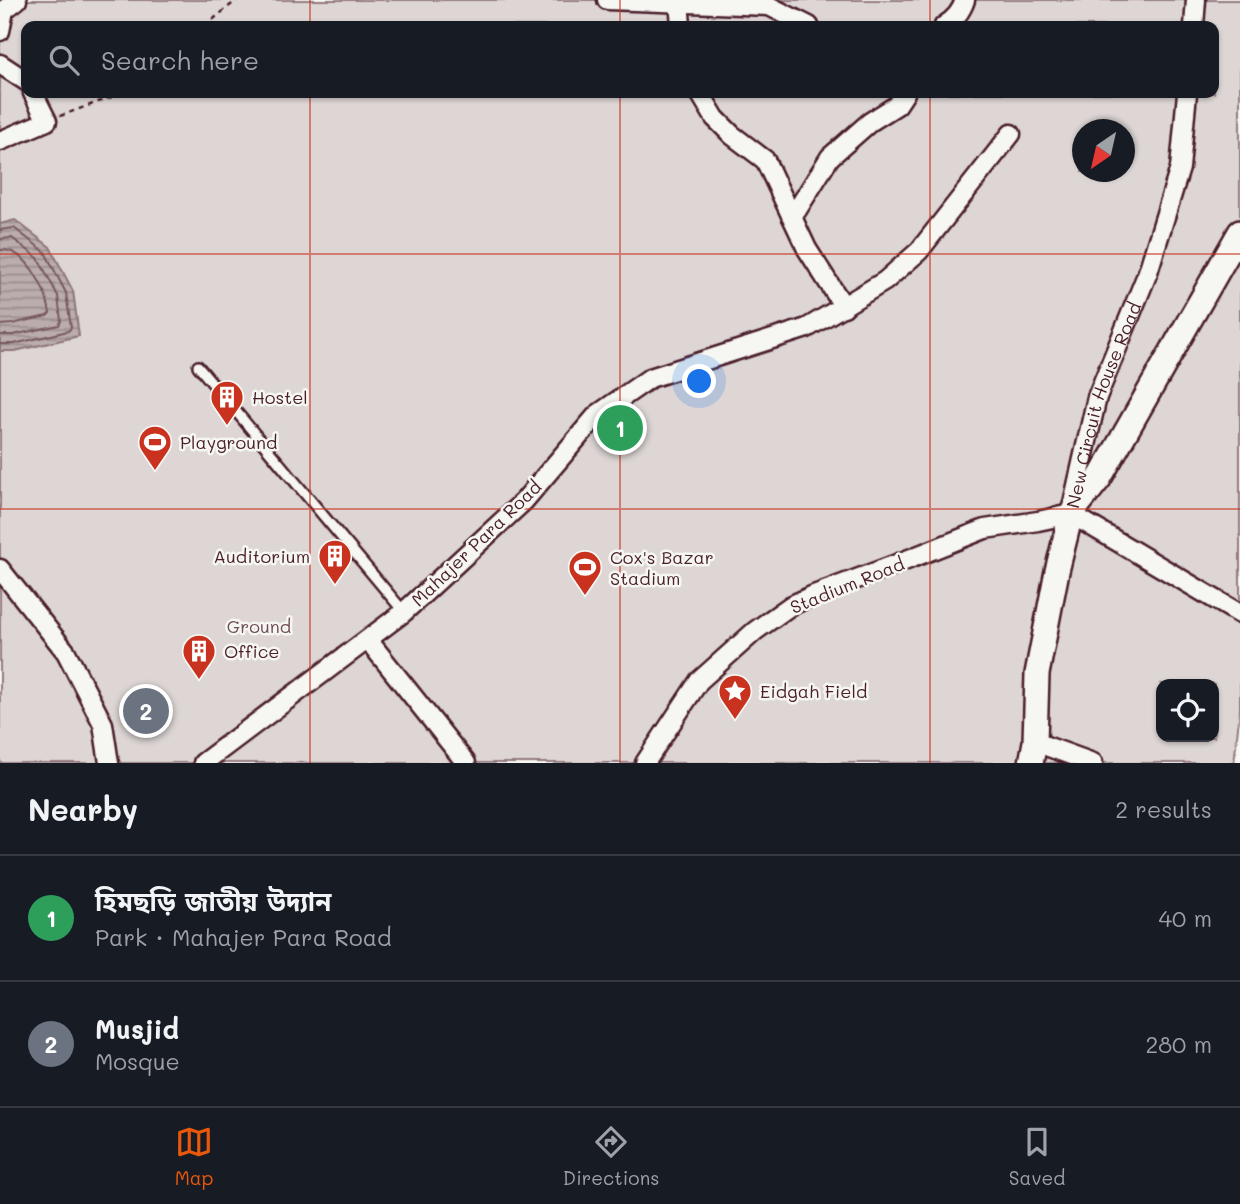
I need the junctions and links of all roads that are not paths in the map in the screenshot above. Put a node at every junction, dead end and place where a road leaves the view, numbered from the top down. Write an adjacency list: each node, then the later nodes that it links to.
1 (17, 0): 10 (street)
2 (607, 0): 5 (street)
3 (965, 0): 8 (street)
4 (1196, 0): 9 (street)
5 (679, 1): 6 (street); 7 (street)
6 (681, 21)
7 (799, 21)
8 (951, 21)
9 (1194, 21)
10 (0, 31)
11 (0, 64): 12 (street)
12 (21, 78)
13 (36, 98): 18 (street)
14 (703, 98): 19 (street)
15 (902, 98): 19 (street)
16 (1187, 98): 23 (street, New Circuit House Road)
17 (1011, 134): 21 (street, Mahajer Para Road)
18 (0, 141)
19 (791, 215): 21 (street)
20 (1240, 232): 23 (street)
21 (844, 307): 25 (street, Mahajer Para Road)
22 (198, 366): 25 (lane)
23 (1071, 514): 26 (street); 28 (street, New Circuit House Road); 32 (street, Stadium Road)
24 (0, 569): 29 (street)
25 (404, 612): 27 (street, Mahajer Para Road)
26 (1240, 614)
27 (368, 640): 30 (street, Mahajer Para Road); 31 (street)
28 (1033, 752): 33 (street)
29 (109, 763)
30 (203, 763)
31 (466, 763)
32 (645, 763)
33 (1093, 763)

